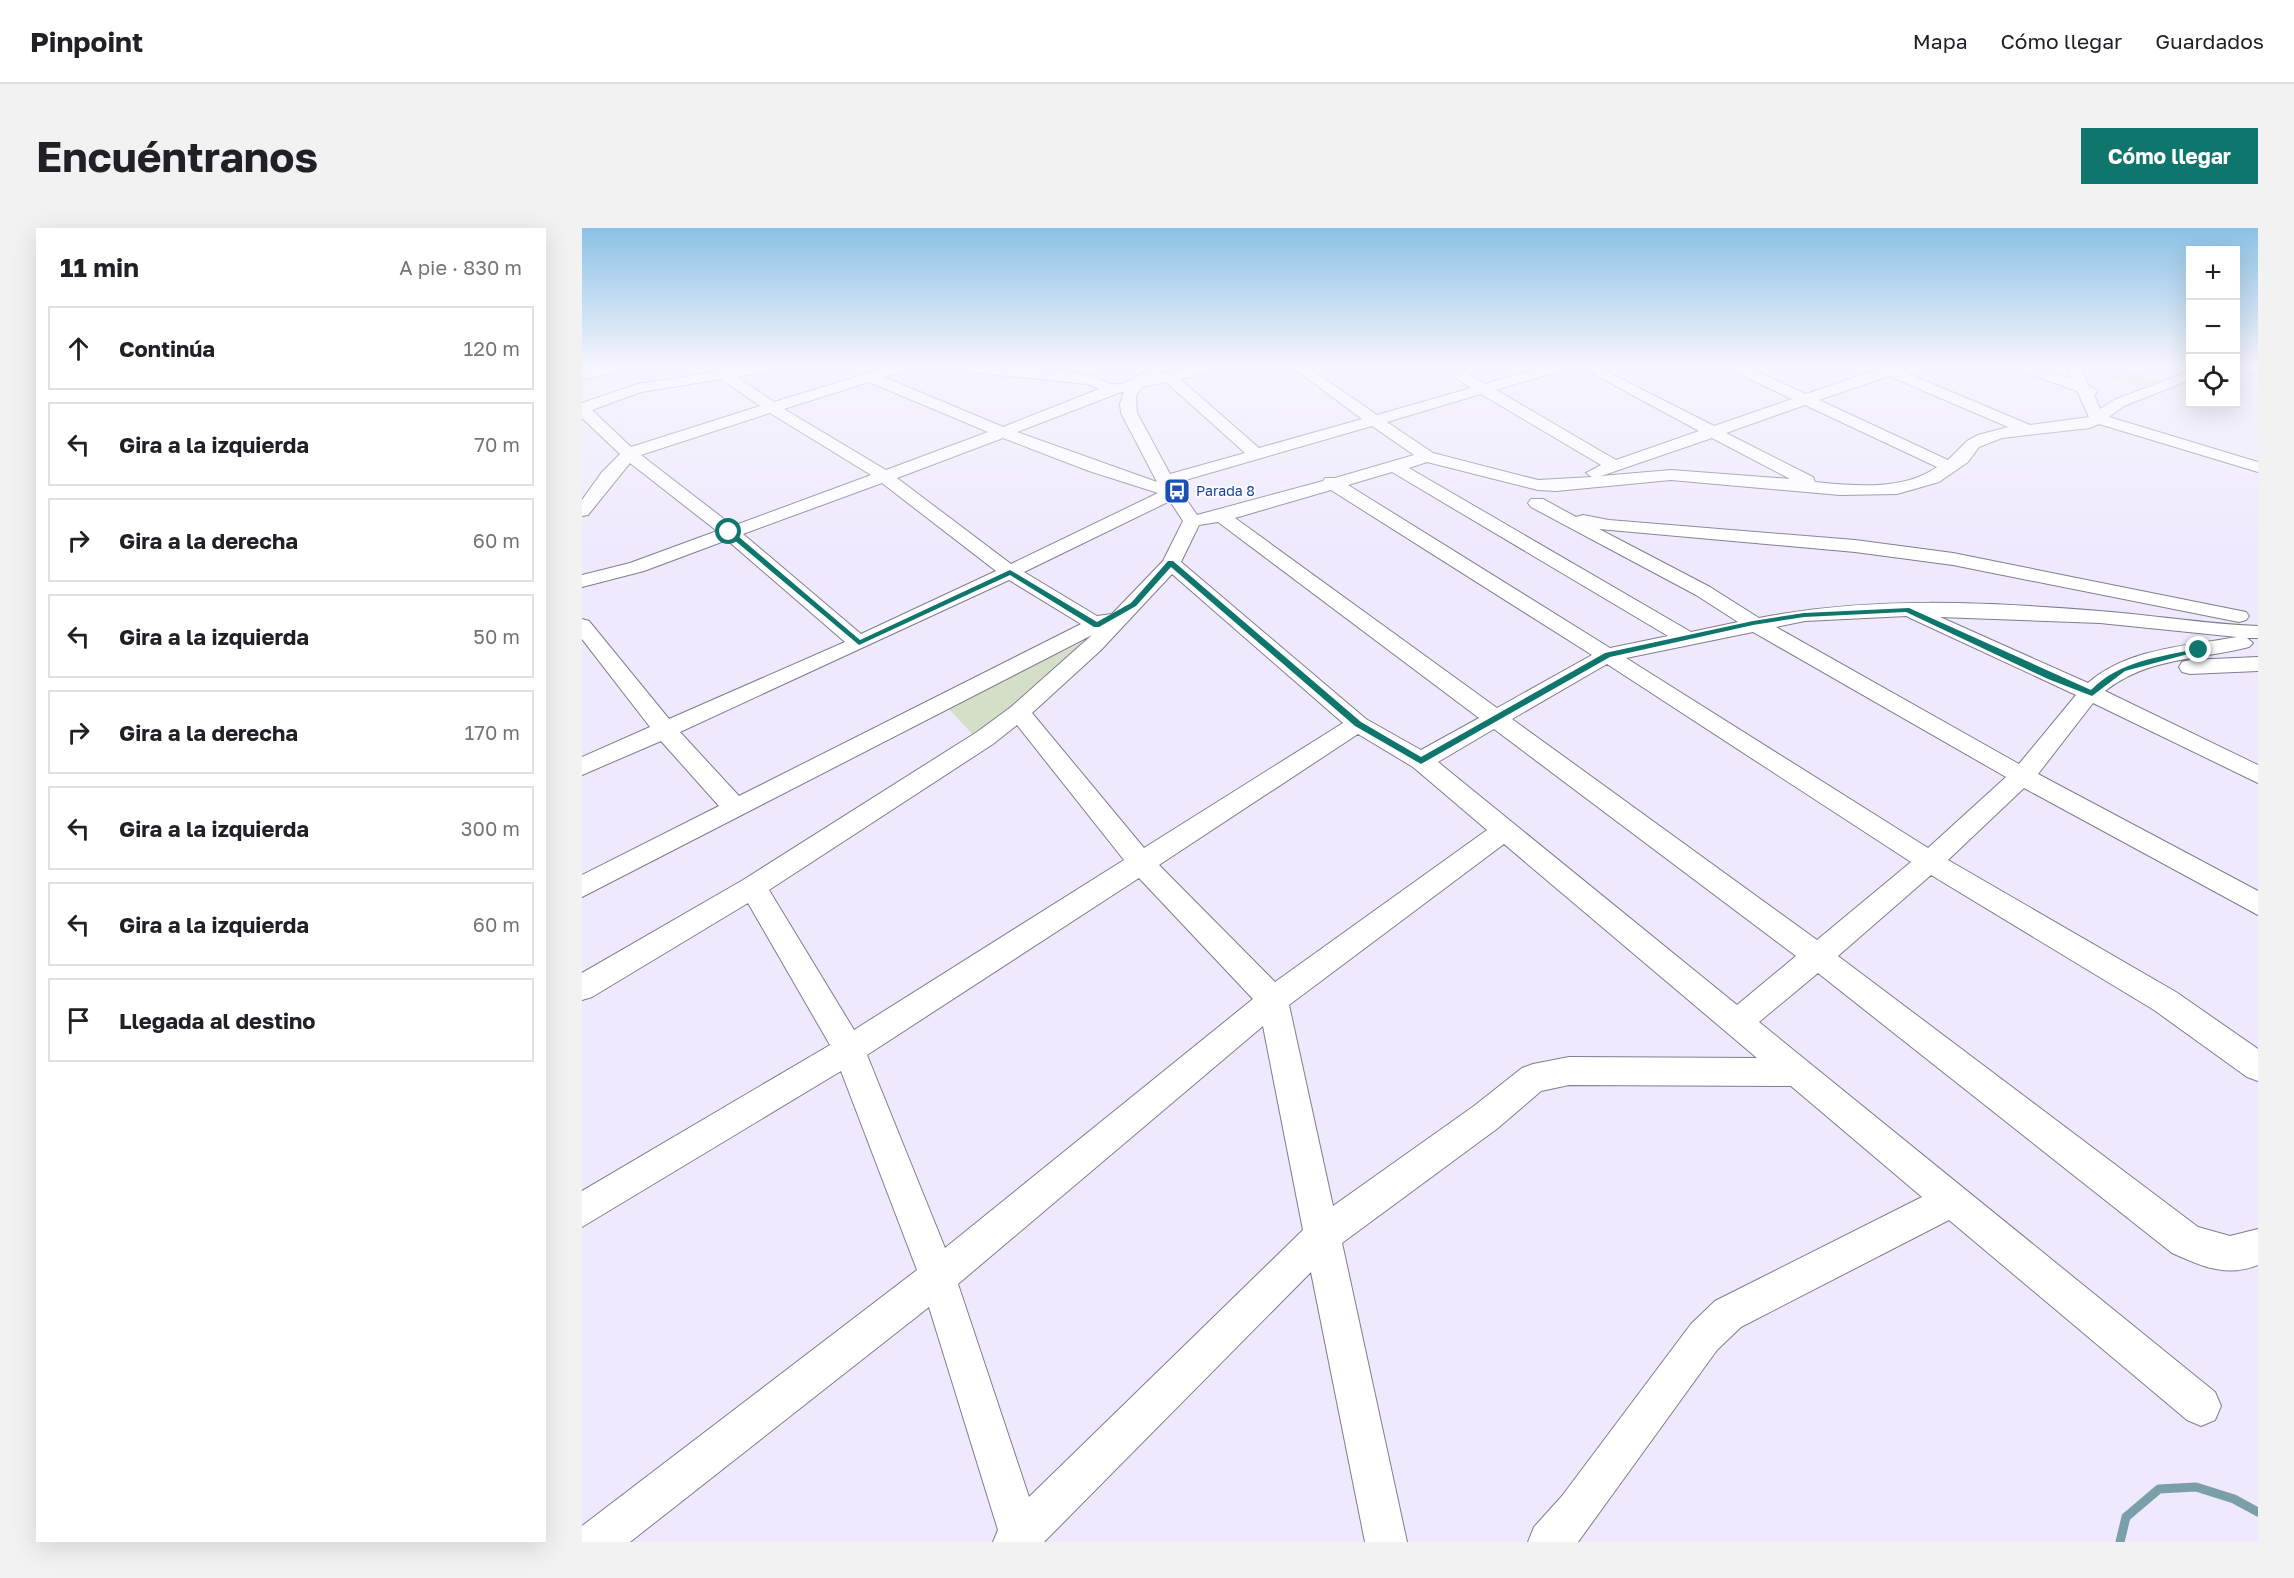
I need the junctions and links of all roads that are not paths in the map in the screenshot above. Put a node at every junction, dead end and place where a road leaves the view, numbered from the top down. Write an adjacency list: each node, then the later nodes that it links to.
1 (601, 426): 21 (street)
2 (709, 426): 21 (street)
3 (803, 426): 30 (street)
4 (990, 426): 19 (street)
5 (1017, 426): 19 (street)
6 (1136, 426): 33 (street)
7 (1227, 426): 22 (street)
8 (1351, 426): 22 (street)
9 (1382, 426): 24 (street)
10 (1546, 426): 26 (street)
11 (1703, 426): 18 (street)
12 (1726, 426): 18 (street)
13 (1864, 426): 27 (street)
14 (2020, 426): 17 (street)
15 (2075, 426): 17 (street)
16 (2131, 426): 23 (street)
17 (2029, 430): 27 (street)
18 (1712, 431): 26 (street); 34 (street)
19 (1003, 432): 30 (street); 33 (street)
20 (2253, 448): 23 (street)
21 (629, 454): 36 (street); 39 (street)
22 (1256, 454): 33 (street)
23 (2216, 456): 28 (street)
24 (1427, 457): 25 (street); 29 (street)
25 (1392, 465): 31 (street); 50 (street)
26 (1612, 465): 32 (street)
27 (1950, 467): 34 (street)
28 (2258, 467)
29 (1493, 473): 32 (street); 35 (street)
30 (884, 476): 39 (street); 41 (street)
31 (1331, 482): 37 (street); 53 (street)
32 (1573, 485): 34 (street)
33 (1169, 486): 38 (street); 41 (street)
34 (1817, 488)
35 (1537, 503): 45 (street); 46 (street)
36 (582, 511)
37 (1221, 516): 38 (street); 57 (street)
38 (1192, 522): 40 (street)
39 (729, 532): 42 (street); 52 (street)
40 (1171, 563): 43 (street); 58 (street)
41 (1010, 572): 48 (street); 52 (street)
42 (582, 581)
43 (1133, 604): 48 (street); 56 (street)
44 (1907, 610): 46 (street); 49 (street); 55 (street)
45 (2258, 619)
46 (1753, 623): 50 (street); 63 (street)
47 (582, 625): 59 (street)
48 (1097, 625): 64 (street)
49 (2258, 632)
50 (1688, 639): 53 (street)
51 (2258, 642): 55 (street)
52 (859, 643): 59 (street)
53 (1607, 655): 57 (street); 66 (street)
54 (2258, 664): 55 (street)
55 (2100, 686): 62 (street); 63 (street)
56 (1018, 712): 67 (street); 69 (street)
57 (1494, 717): 60 (street); 71 (street)
58 (1358, 724): 60 (street); 67 (street)
59 (665, 730): 61 (street); 64 (street)
60 (1421, 761): 65 (street)
61 (582, 767)
62 (2258, 775)
63 (2022, 776): 66 (street); 70 (street)
64 (736, 809): 68 (street)
65 (1504, 830): 73 (street); 74 (street)
66 (1931, 862): 71 (street); 76 (street)
67 (1142, 864): 73 (street); 75 (street)
68 (582, 887)
69 (753, 887): 72 (street); 75 (street)
70 (2258, 904)
71 (1817, 956): 74 (street); 81 (street)
72 (582, 988)
73 (1273, 1000): 80 (street); 82 (street)
74 (1738, 1022): 77 (street)
75 (849, 1050): 79 (street); 82 (street)
76 (2258, 1067)
77 (1797, 1072): 78 (street); 80 (street)
78 (1952, 1200): 83 (street); 87 (street)
79 (582, 1210)
80 (1322, 1236): 84 (street); 86 (street)
81 (2258, 1247)
82 (938, 1277): 84 (street); 85 (street)
83 (2201, 1406)
84 (1020, 1540)
85 (596, 1542)
86 (1386, 1542)
87 (1549, 1542)

